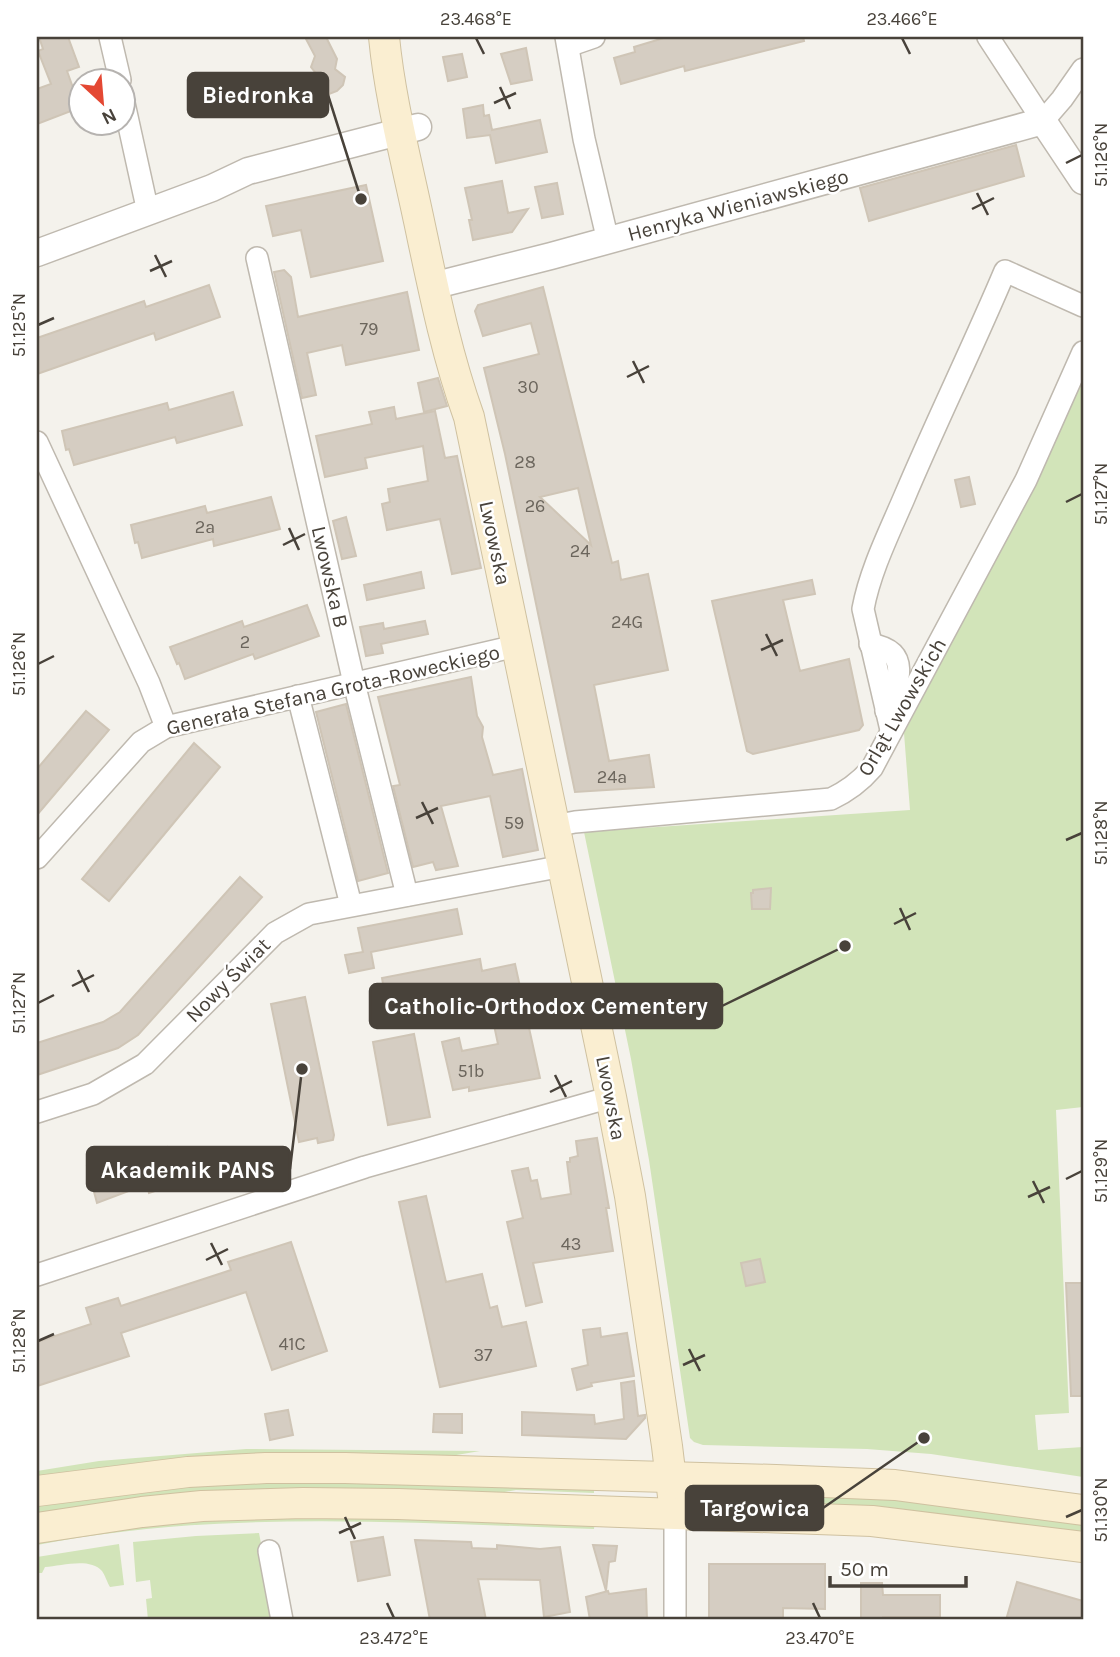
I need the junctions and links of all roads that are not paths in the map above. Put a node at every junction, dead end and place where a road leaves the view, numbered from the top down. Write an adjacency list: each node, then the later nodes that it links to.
1 (110, 37): 7 (street)
2 (384, 37): 11 (main road, Lwowska)
3 (396, 37): 11 (main road, Lwowska)
4 (594, 37): 6 (street)
5 (988, 37): 9 (street)
6 (567, 41): 14 (street)
7 (117, 66)
8 (1083, 69): 9 (street)
9 (1042, 121): 12 (street); 14 (street, Henryka Wieniawskiego)
10 (131, 136): 13 (street)
11 (410, 137): 13 (street); 17 (main road, Lwowska)
12 (1083, 181)
13 (148, 212): 15 (street)
14 (608, 241): 17 (street, Henryka Wieniawskiego)
15 (37, 253)
16 (257, 258): 22 (street, Lwowska B)
17 (441, 285): 21 (main road, Lwowska)
18 (1083, 306): 24 (street)
19 (1083, 352): 24 (street, Orląt Lwowskich)
20 (37, 442): 25 (street)
21 (516, 646): 22 (street, Generała Stefana Grota-Roweckiego); 26 (main road, Lwowska)
22 (355, 683): 23 (street, Generała Stefana Grota-Roweckiego); 29 (street, Lwowska B)
23 (298, 696): 25 (street, Generała Stefana Grota-Roweckiego); 30 (street)
24 (889, 720): 26 (street, Orląt Lwowskich)
25 (166, 727): 27 (street, Generała Stefana Grota-Roweckiego)
26 (554, 826): 28 (main road, Lwowska)
27 (37, 858)
28 (563, 866): 29 (street, Nowy Świat); 31 (main road, Lwowska)
29 (407, 895): 30 (street, Nowy Świat)
30 (351, 905): 32 (street, Nowy Świat)
31 (611, 1097): 33 (street); 34 (main road, Lwowska)
32 (37, 1112)
33 (37, 1275)
34 (671, 1476): 35 (main road); 36 (main road); 37 (main road, Lwowska)
35 (37, 1491)
36 (1083, 1510)
37 (675, 1513): 38 (main road); 39 (main road); 42 (street, Lwowska)
38 (37, 1528)
39 (1083, 1547)
40 (269, 1551): 41 (street)
41 (282, 1620)
42 (675, 1620)

